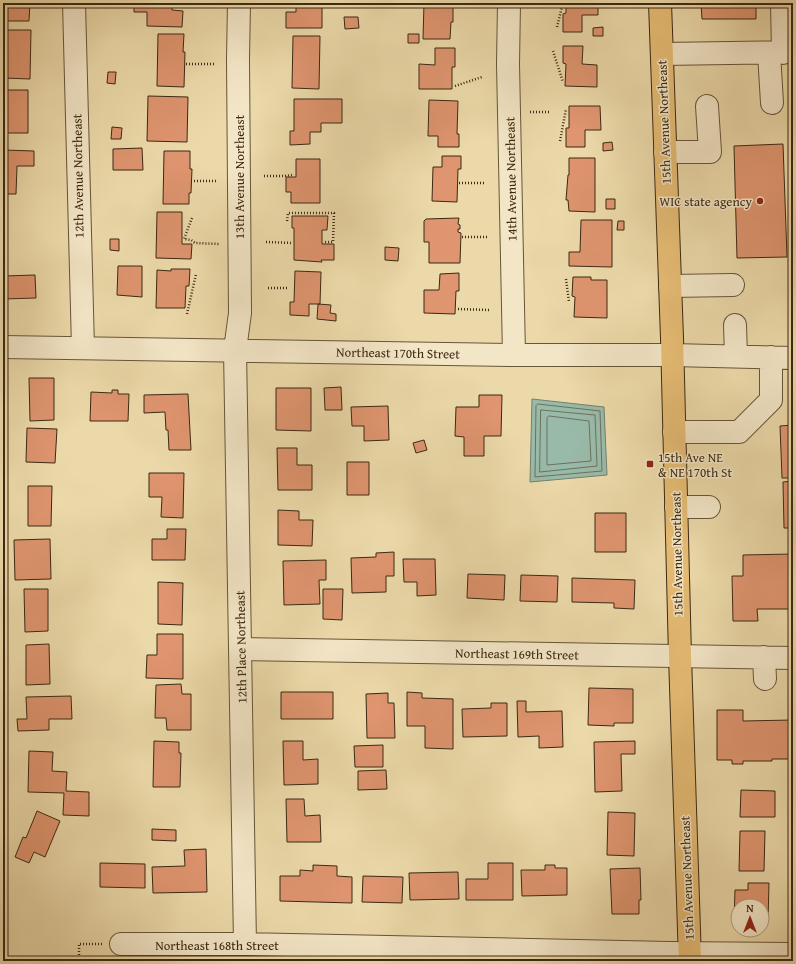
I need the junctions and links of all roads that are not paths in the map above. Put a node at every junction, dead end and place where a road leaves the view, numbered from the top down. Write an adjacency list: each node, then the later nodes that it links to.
1 (74, 3): 15 (street, 12th Avenue Northeast)
2 (239, 3): 16 (street, 13th Avenue Northeast)
3 (509, 3): 17 (street, 14th Avenue Northeast)
4 (660, 3): 7 (main road, 15th Avenue Northeast)
5 (782, 3): 6 (street)
6 (782, 53): 7 (street); 8 (street)
7 (662, 54): 10 (main road, 15th Avenue Northeast)
8 (772, 103)
9 (707, 106): 10 (street)
10 (665, 152): 12 (main road, 15th Avenue Northeast)
11 (733, 285): 12 (street)
12 (670, 286): 18 (main road, 15th Avenue Northeast)
13 (735, 325): 19 (street)
14 (3, 347): 15 (street, Northeast 170th Street)
15 (83, 348): 16 (street, Northeast 170th Street)
16 (235, 350): 17 (street, Northeast 170th Street); 25 (street, 12th Place Northeast)
17 (514, 355): 18 (street, Northeast 170th Street)
18 (672, 355): 19 (street, Northeast 170th Street); 22 (main road, 15th Avenue Northeast)
19 (736, 356): 20 (street, Northeast 170th Street)
20 (771, 357): 21 (street, Northeast 170th Street); 22 (street)
21 (793, 358)
22 (674, 432): 23 (main road, 15th Avenue Northeast)
23 (676, 507): 24 (street); 26 (main road, 15th Avenue Northeast)
24 (709, 507)
25 (241, 649): 26 (street, Northeast 169th Street); 29 (street, 12th Place Northeast)
26 (680, 656): 27 (street, Northeast 169th Street); 31 (main road, 15th Avenue Northeast)
27 (793, 658)
28 (121, 944): 29 (street, Northeast 168th Street)
29 (245, 944): 31 (street, Northeast 168th Street)
30 (793, 954): 31 (street, Northeast 168th Street)
31 (690, 957)

